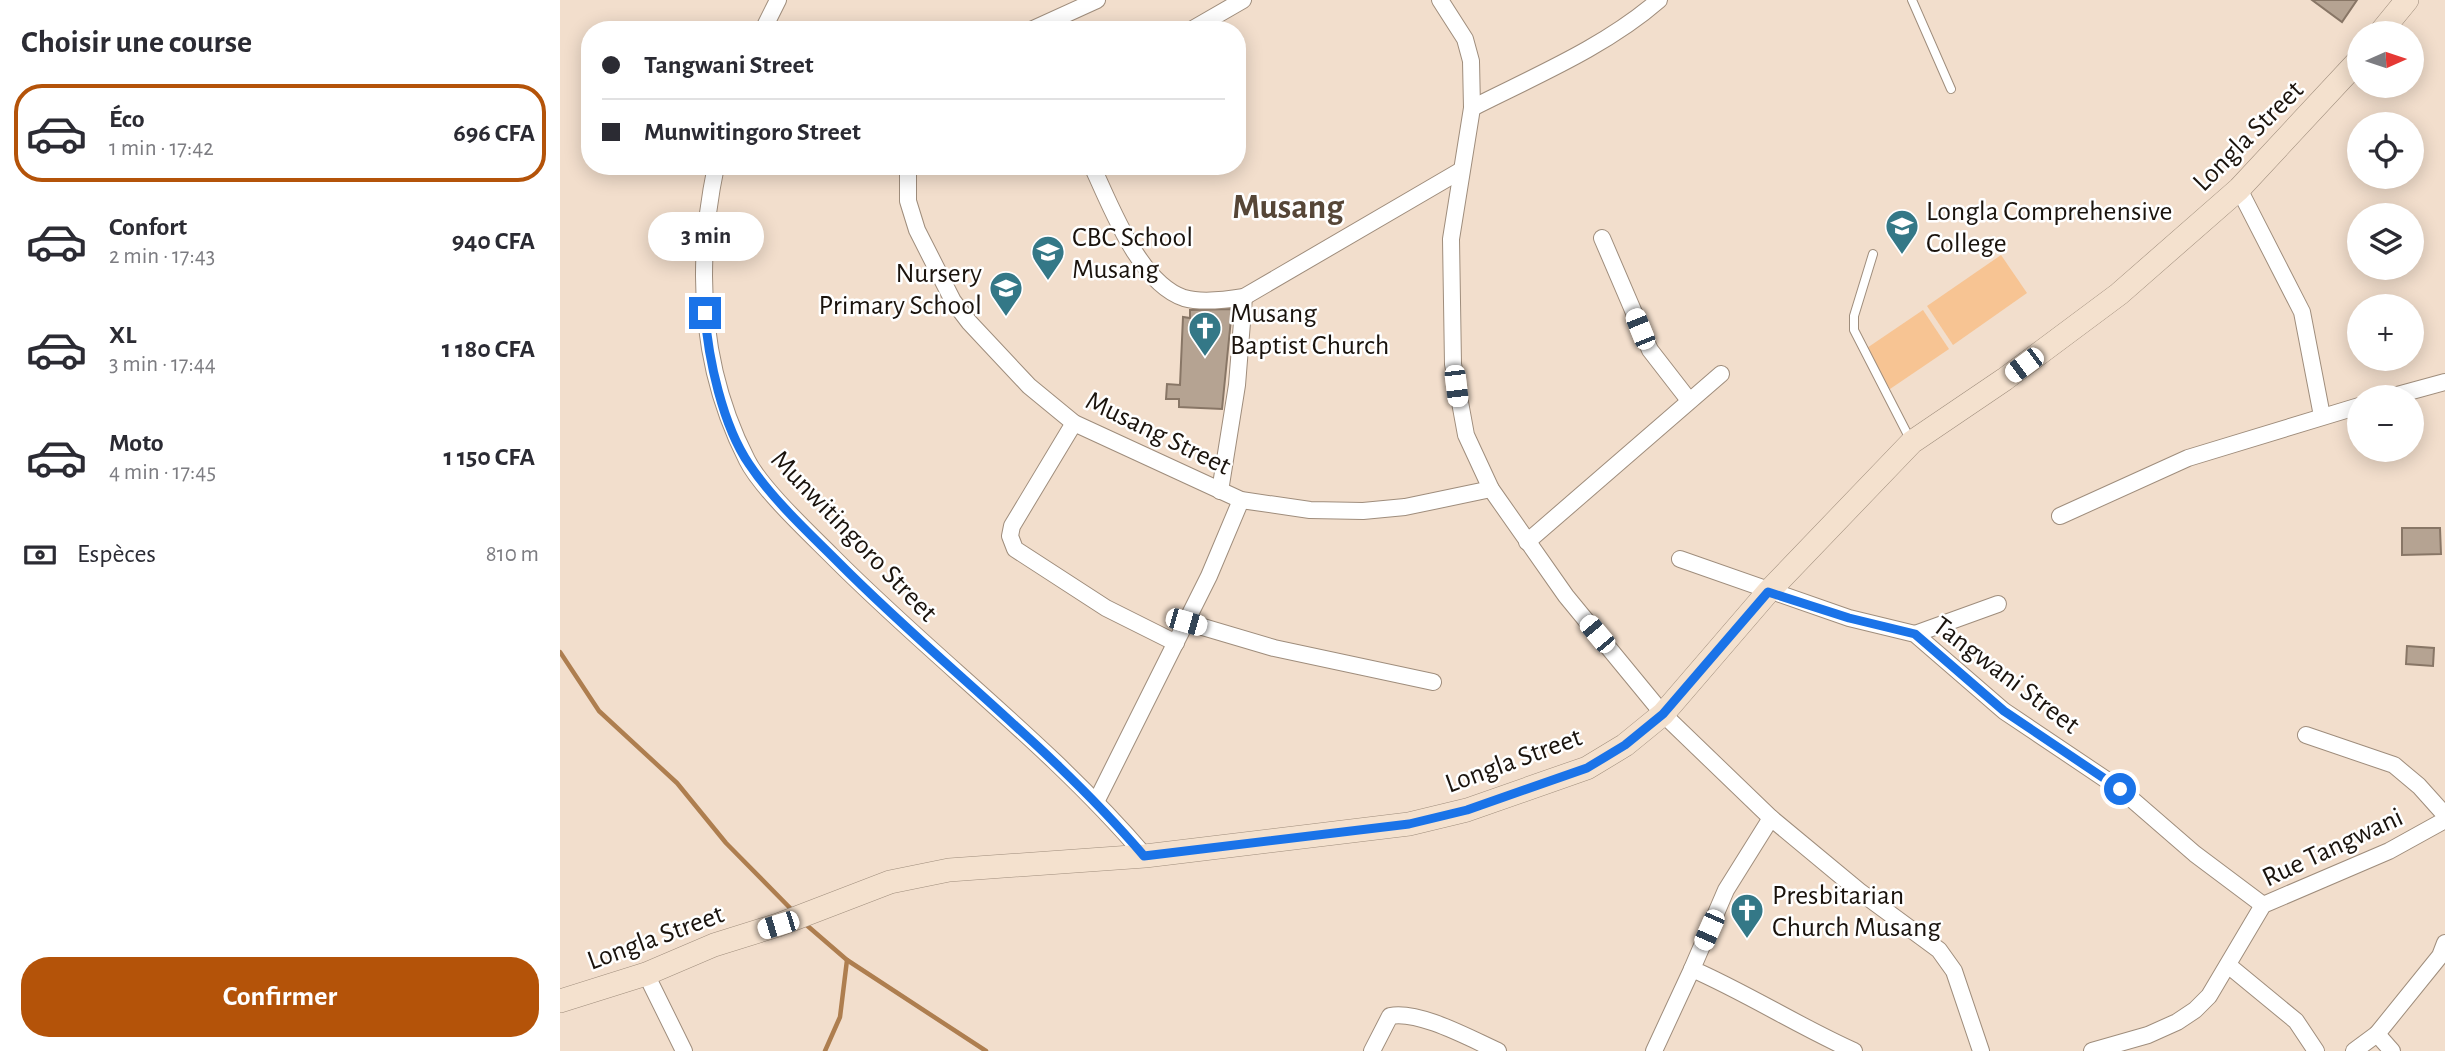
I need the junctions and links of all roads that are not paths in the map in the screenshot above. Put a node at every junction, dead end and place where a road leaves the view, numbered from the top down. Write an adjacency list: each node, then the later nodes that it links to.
1 (778, 0): 8 (street)
2 (1097, 0): 9 (street)
3 (1243, 0): 10 (street)
4 (1440, 0): 14 (street)
5 (1658, 0): 14 (street)
6 (1912, 0): 13 (lane)
7 (2407, 0): 11 (main road)
8 (768, 21)
9 (1051, 21)
10 (1207, 21)
11 (2390, 21)
12 (2347, 73): 19 (main road, Longla Street)
13 (1951, 89)
14 (1472, 108): 15 (street)
15 (1460, 170): 22 (street); 31 (street)
16 (714, 175): 45 (street, Munwitingoro Street)
17 (908, 175): 29 (street, Musang Street)
18 (1097, 175): 22 (street)
19 (2239, 189): 28 (street); 30 (main road, Longla Street)
20 (1602, 238): 26 (street)
21 (1873, 254): 30 (lane)
22 (1244, 298): 32 (street)
23 (1721, 374): 26 (street)
24 (2445, 382): 25 (street)
25 (2424, 388)
26 (1688, 399): 35 (street)
27 (2347, 409): 28 (street)
28 (2322, 416): 34 (street)
29 (1074, 424): 32 (street, Musang Street); 41 (street)
30 (1912, 442): 37 (main road, Longla Street)
31 (1491, 489): 33 (street, Musang Street); 35 (street)
32 (1220, 491): 33 (street, Musang Street)
33 (1241, 500): 39 (street)
34 (2060, 516)
35 (1527, 542): 43 (street)
36 (1680, 559): 37 (street, Tangwani Street)
37 (1768, 592): 40 (street, Tangwani Street); 43 (main road, Longla Street)
38 (1998, 604): 40 (street)
39 (1186, 622): 41 (street); 42 (street)
40 (1915, 634): 49 (street, Tangwani Street)
41 (1176, 643): 45 (street)
42 (1433, 682)
43 (1663, 714): 47 (street); 48 (main road, Longla Street)
44 (2306, 735): 46 (street)
45 (1096, 802): 48 (street, Munwitingoro Street)
46 (2445, 817): 49 (street, Rue Tangwani)
47 (1771, 818): 52 (street); 61 (street)
48 (1144, 856): 53 (main road, Longla Street)
49 (2263, 905): 51 (street, Rue Tangwani)
50 (2445, 943): 55 (street)
51 (2228, 965): 62 (street, Rue Tangwani); 63 (street)
52 (1692, 969): 59 (street); 60 (street)
53 (646, 974): 54 (main road, Longla Street); 56 (street)
54 (560, 1001)
55 (2377, 1034): 64 (street); 65 (street)
56 (684, 1051)
57 (1372, 1051): 58 (street)
58 (1498, 1051)
59 (1654, 1051)
60 (1854, 1051)
61 (1981, 1051)
62 (2092, 1051)
63 (2316, 1051)
64 (2354, 1051)
65 (2392, 1051)

